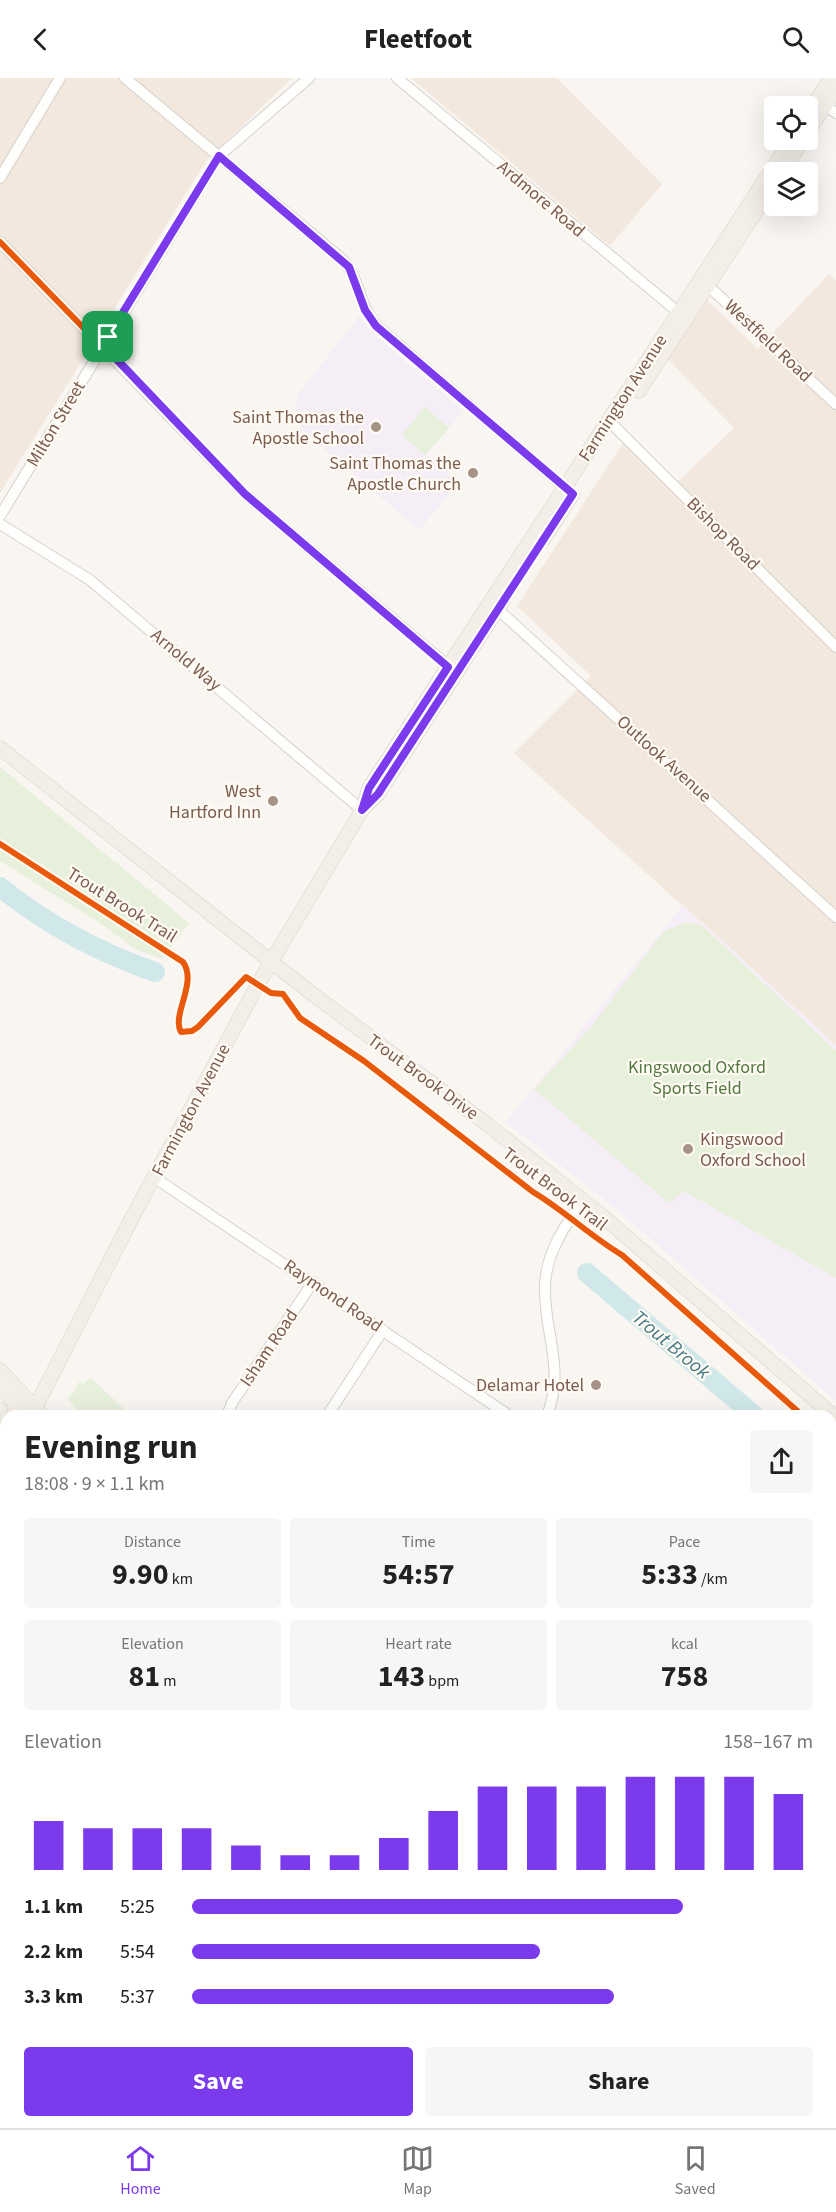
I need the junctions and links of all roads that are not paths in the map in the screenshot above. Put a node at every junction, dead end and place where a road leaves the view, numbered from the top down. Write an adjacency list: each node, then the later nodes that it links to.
1 (60, 78): 10 (street)
2 (125, 78): 9 (street)
3 (309, 78): 9 (street, Milton Street)
4 (397, 78): 14 (street, Ardmore Road)
5 (831, 78): 7 (main road)
6 (836, 89): 7 (main road)
7 (826, 106)
8 (785, 150): 13 (main road, Farmington Avenue)
9 (219, 156): 15 (street, Milton Street); 18 (street)
10 (0, 178)
11 (764, 198): 13 (main road, Farmington Avenue)
12 (0, 242): 15 (street)
13 (704, 282): 14 (main road, Farmington Avenue); 16 (street, Westfield Road)
14 (682, 316): 17 (main road, Farmington Avenue)
15 (103, 345): 19 (street, Milton Street); 23 (street)
16 (836, 404)
17 (612, 424): 18 (main road, Farmington Avenue); 22 (street, Bishop Road)
18 (569, 491): 21 (main road, Farmington Avenue)
19 (0, 516)
20 (0, 524): 25 (street, Arnold Way)
21 (495, 606): 23 (main road, Farmington Avenue); 26 (street, Outlook Avenue)
22 (836, 647)
23 (452, 670): 25 (main road, Farmington Avenue)
24 (0, 748): 27 (main road, Trout Brook Drive)
25 (362, 810): 27 (main road, Farmington Avenue)
26 (836, 917)
27 (271, 961): 28 (main road, Farmington Avenue); 29 (main road, Trout Brook Drive)
28 (155, 1178): 30 (street, Raymond Road); 36 (main road, Farmington Avenue)
29 (583, 1201): 40 (street); 41 (main road, Trout Brook Drive)
30 (313, 1282): 31 (street, Raymond Road); 37 (street, Isham Road)
31 (383, 1330): 38 (street); 39 (street, Raymond Road)
32 (0, 1370): 35 (main road)
33 (0, 1383): 34 (main road)
34 (25, 1410)
35 (33, 1410)
36 (38, 1410)
37 (229, 1410)
38 (331, 1410)
39 (501, 1410)
40 (549, 1410)
41 (827, 1410)

